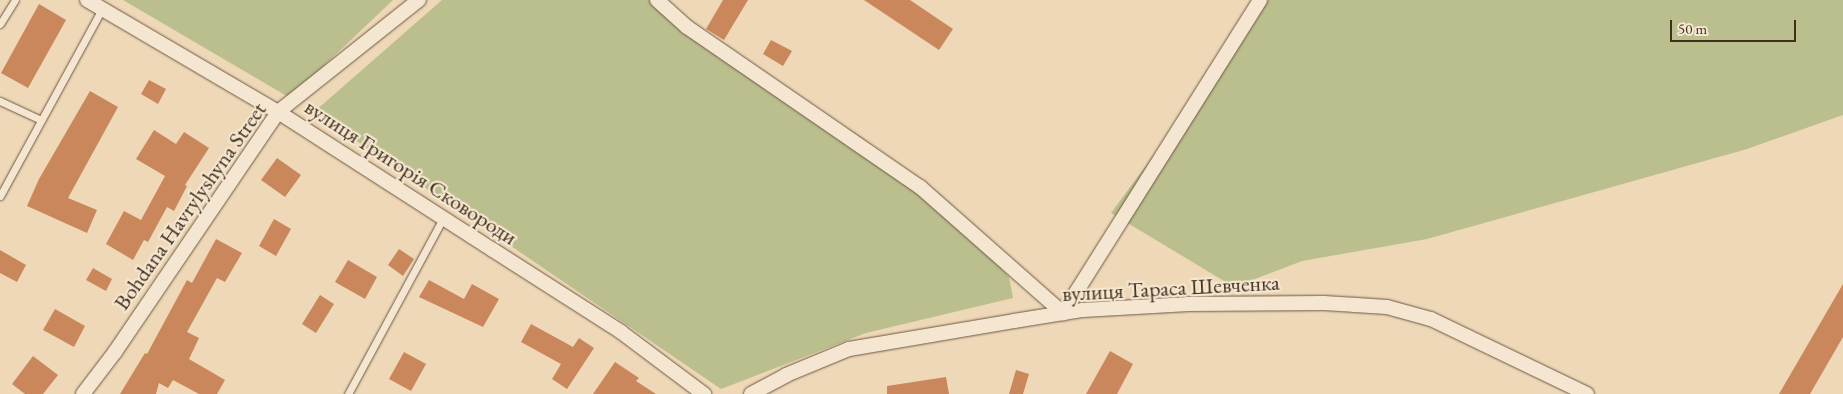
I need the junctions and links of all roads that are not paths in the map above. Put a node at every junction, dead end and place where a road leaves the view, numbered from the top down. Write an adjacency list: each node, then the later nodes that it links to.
1 (15, 0): 7 (lane)
2 (87, 0): 6 (street, вулиця Григорія Сковороди)
3 (419, 0): 9 (street, Bohdana Havrylyshyna Street)
4 (657, 0): 5 (street)
5 (1260, 0)
6 (102, 8): 9 (street, вулиця Григорія Сковороди); 10 (lane)
7 (0, 24)
8 (0, 101): 10 (lane)
9 (278, 112): 12 (street, вулиця Григорія Сковороди); 13 (street, Bohdana Havrylyshyna Street)
10 (41, 120): 11 (lane)
11 (0, 196)
12 (443, 218): 14 (lane); 15 (street, вулиця Григорія Сковороди)
13 (83, 394)
14 (348, 394)
15 (704, 394)
16 (751, 394): 17 (street, вулиця Тараса Шевченка)
17 (1587, 394)

